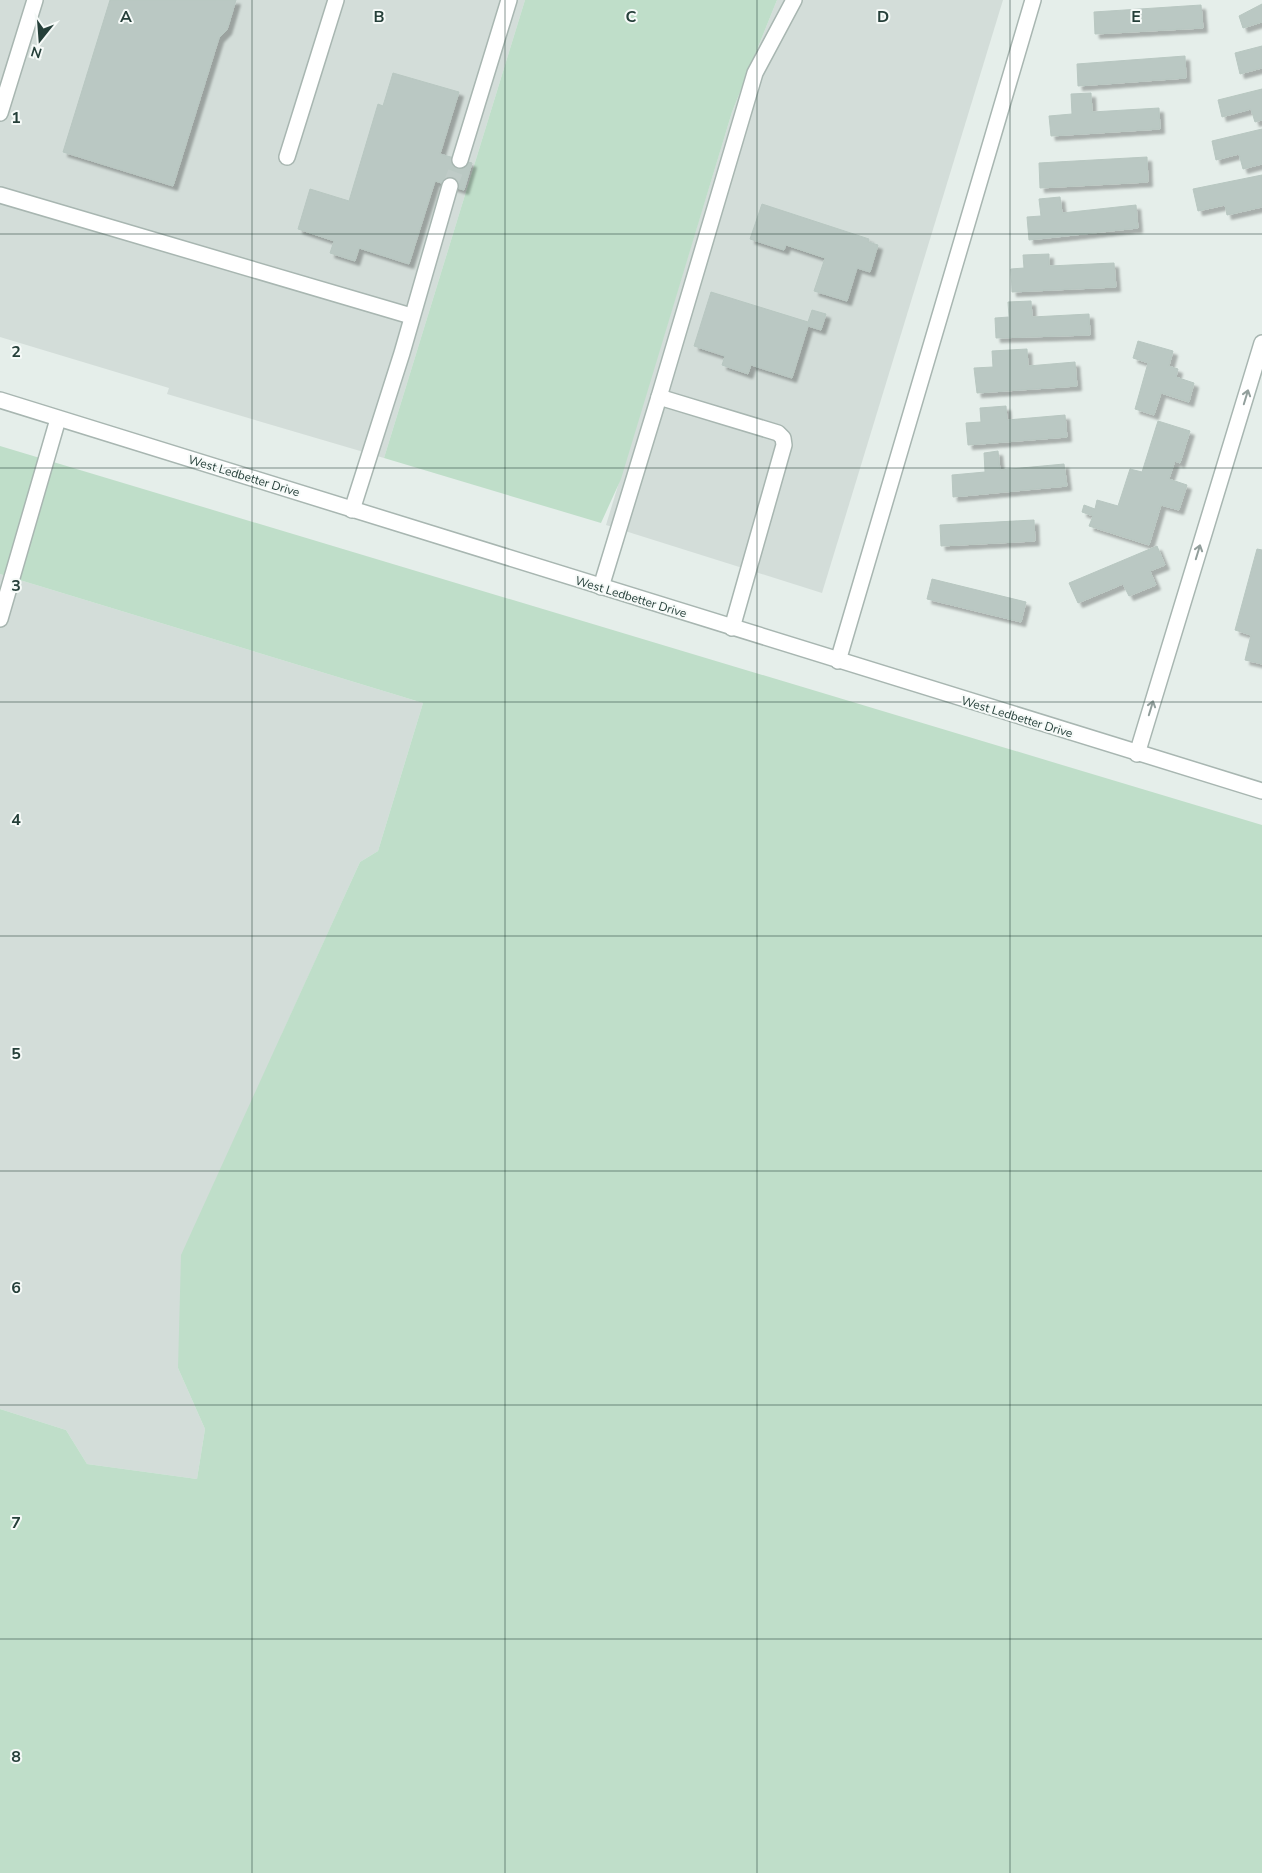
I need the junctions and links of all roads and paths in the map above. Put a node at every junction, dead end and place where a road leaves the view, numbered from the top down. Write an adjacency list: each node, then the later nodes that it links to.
1 (35, 0): 6 (street)
2 (336, 0): 7 (street)
3 (509, 0): 8 (street)
4 (794, 0): 13 (street)
5 (1033, 0): 20 (street)
6 (0, 114)
7 (287, 157)
8 (460, 160)
9 (450, 186): 11 (street)
10 (0, 195): 11 (street)
11 (411, 316): 16 (street)
12 (1262, 343): 21 (street, one-way to 12)
13 (659, 397): 17 (street); 19 (street)
14 (0, 400): 15 (street, West Ledbetter Drive)
15 (58, 419): 16 (street, West Ledbetter Drive); 18 (street)
16 (352, 510): 17 (street, West Ledbetter Drive)
17 (601, 587): 19 (street, West Ledbetter Drive)
18 (0, 619)
19 (732, 628): 20 (street, West Ledbetter Drive)
20 (838, 661): 21 (street, West Ledbetter Drive)
21 (1137, 754): 22 (street, West Ledbetter Drive)
22 (1262, 792)

